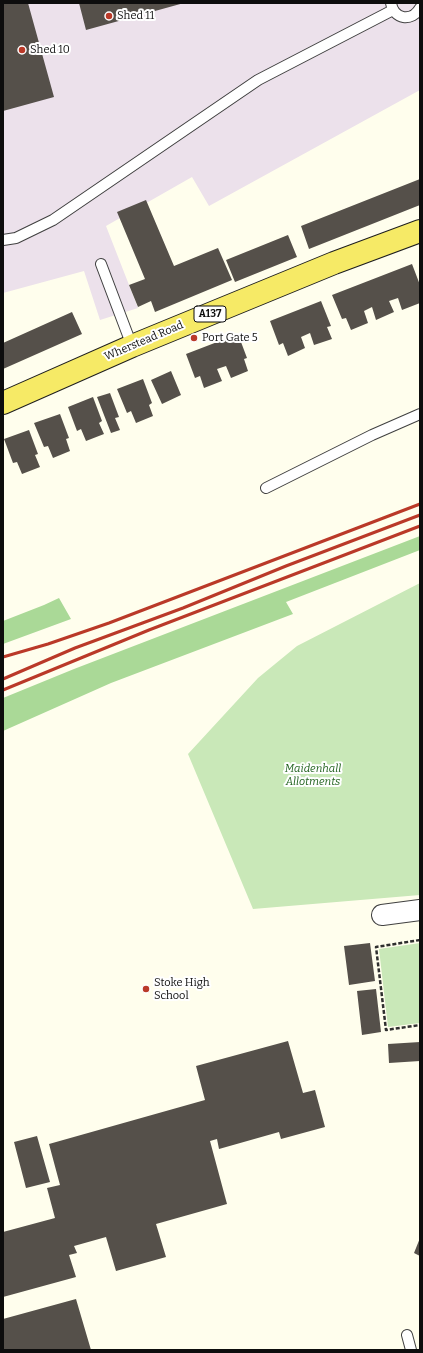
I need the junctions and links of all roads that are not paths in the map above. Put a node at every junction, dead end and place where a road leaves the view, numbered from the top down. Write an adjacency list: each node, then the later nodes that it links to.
1 (392, 6): 2 (lane); 4 (lane)
2 (420, 8)
3 (419, 233): 6 (main road, Wherstead Road / A137)
4 (3, 240)
5 (101, 264): 6 (lane)
6 (132, 346): 7 (main road, Wherstead Road / A137)
7 (3, 403)
8 (420, 414): 9 (lane)
9 (266, 488)
10 (420, 910): 11 (street)
11 (382, 915)
12 (407, 1335): 13 (lane)
13 (411, 1350)

